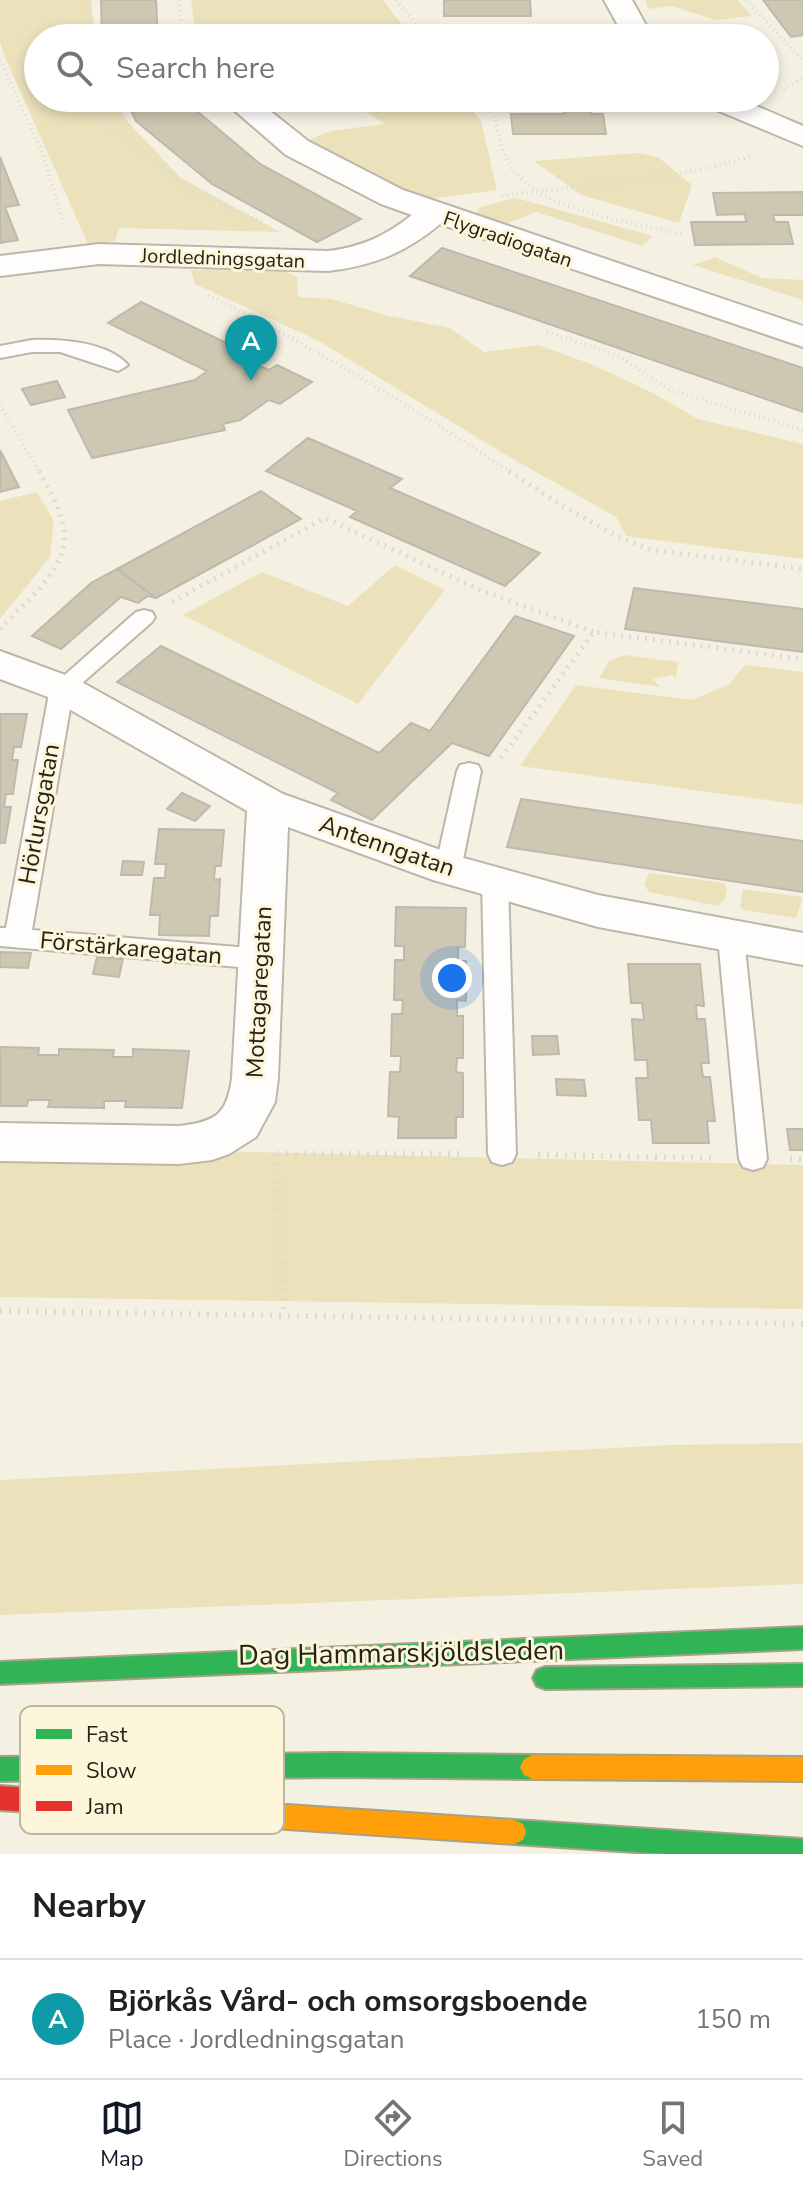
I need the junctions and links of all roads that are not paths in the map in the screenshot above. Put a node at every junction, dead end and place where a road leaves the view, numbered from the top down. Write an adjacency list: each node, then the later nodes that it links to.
1 (618, 0): 2 (street)
2 (631, 24)
3 (252, 112): 6 (street, Flygradiogatan)
4 (745, 112): 5 (street)
5 (803, 137)
6 (434, 213): 7 (street, Jordledningsgatan); 8 (street, Flygradiogatan)
7 (0, 266)
8 (803, 337)
9 (0, 352): 10 (lane)
10 (118, 365)
11 (144, 617): 13 (lane)
12 (0, 664): 13 (street, Antenngatan)
13 (62, 688): 15 (street, Antenngatan); 18 (lane, Hörlursgatan)
14 (469, 771): 16 (lane)
15 (268, 804): 16 (street, Antenngatan); 21 (street, Mottagaregatan)
16 (448, 869): 17 (street, Antenngatan)
17 (495, 882): 19 (street, Antenngatan); 23 (lane)
18 (8, 938): 21 (lane, Förstärkaregatan)
19 (731, 938): 20 (street, Antenngatan); 24 (lane)
20 (803, 949)
21 (261, 959): 22 (street, Mottagaregatan)
22 (0, 1142)
23 (502, 1154)
24 (753, 1159)
25 (803, 1638): 26 (main road)
26 (0, 1673)
27 (803, 1675): 28 (main road, Dag Hammarskjöldsleden)
28 (520, 1678)
29 (236, 1682): 30 (main road, Dag Hammarskjöldsleden)
30 (0, 1685)
31 (284, 1766): 34 (main road)
32 (0, 1769): 33 (main road)
33 (20, 1769)
34 (803, 1769)
35 (0, 1798): 36 (main road)
36 (20, 1799)
37 (284, 1817): 38 (main road)
38 (803, 1851)

